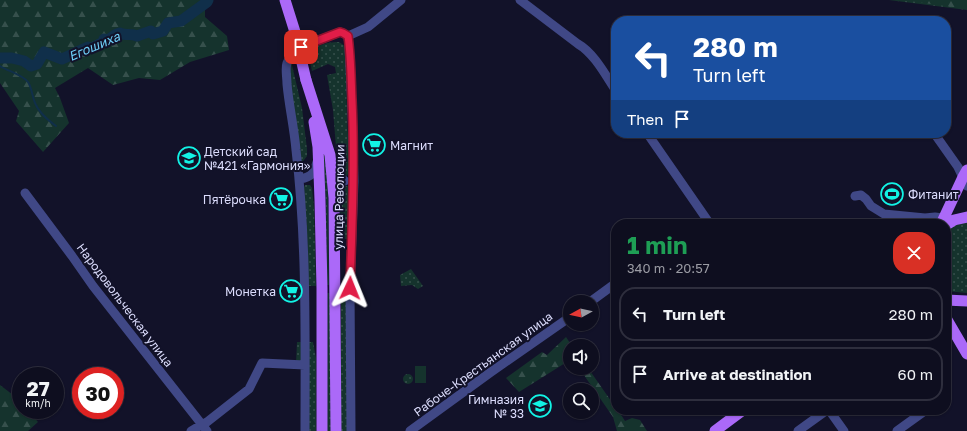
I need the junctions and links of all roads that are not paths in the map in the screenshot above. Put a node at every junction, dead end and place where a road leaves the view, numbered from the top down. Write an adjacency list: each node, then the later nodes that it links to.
1 (285, 0): 5 (main road, улица Революции, bridge)
2 (401, 0): 4 (street)
3 (520, 0): 6 (street)
4 (348, 36): 12 (street); 13 (street, улица Революции)
5 (306, 80): 9 (main road, улица Революции); 10 (main road, улица Революции)
6 (611, 83)
7 (650, 138): 19 (street)
8 (938, 138): 11 (street)
9 (319, 156): 12 (street); 17 (main road, улица Революции)
10 (330, 156): 13 (street); 16 (main road, улица Революции)
11 (966, 178): 21 (main road)
12 (304, 179): 17 (street); 30 (street)
13 (350, 181): 16 (street); 40 (street, улица Революции)
14 (25, 192): 35 (street, Народовольческая улица)
15 (855, 196): 20 (street)
16 (334, 198): 39 (main road, улица Революции)
17 (320, 200): 38 (main road, улица Революции)
18 (967, 217): 22 (main road)
19 (703, 219)
20 (938, 219)
21 (945, 219)
22 (951, 221)
23 (611, 287): 24 (street)
24 (599, 295)
25 (951, 300): 26 (main road)
26 (967, 300)
27 (563, 321): 41 (street, Рабоче-Крестьянская улица)
28 (951, 327): 29 (main road)
29 (967, 354)
30 (305, 365): 35 (street); 37 (street)
31 (736, 415): 42 (main road)
32 (821, 415): 43 (street)
33 (832, 415): 44 (street)
34 (919, 415): 45 (street)
35 (204, 428): 36 (street)
36 (191, 431)
37 (306, 431)
38 (322, 431)
39 (336, 431)
40 (351, 431)
41 (410, 431)
42 (715, 431)
43 (798, 431)
44 (844, 431)
45 (897, 431)

